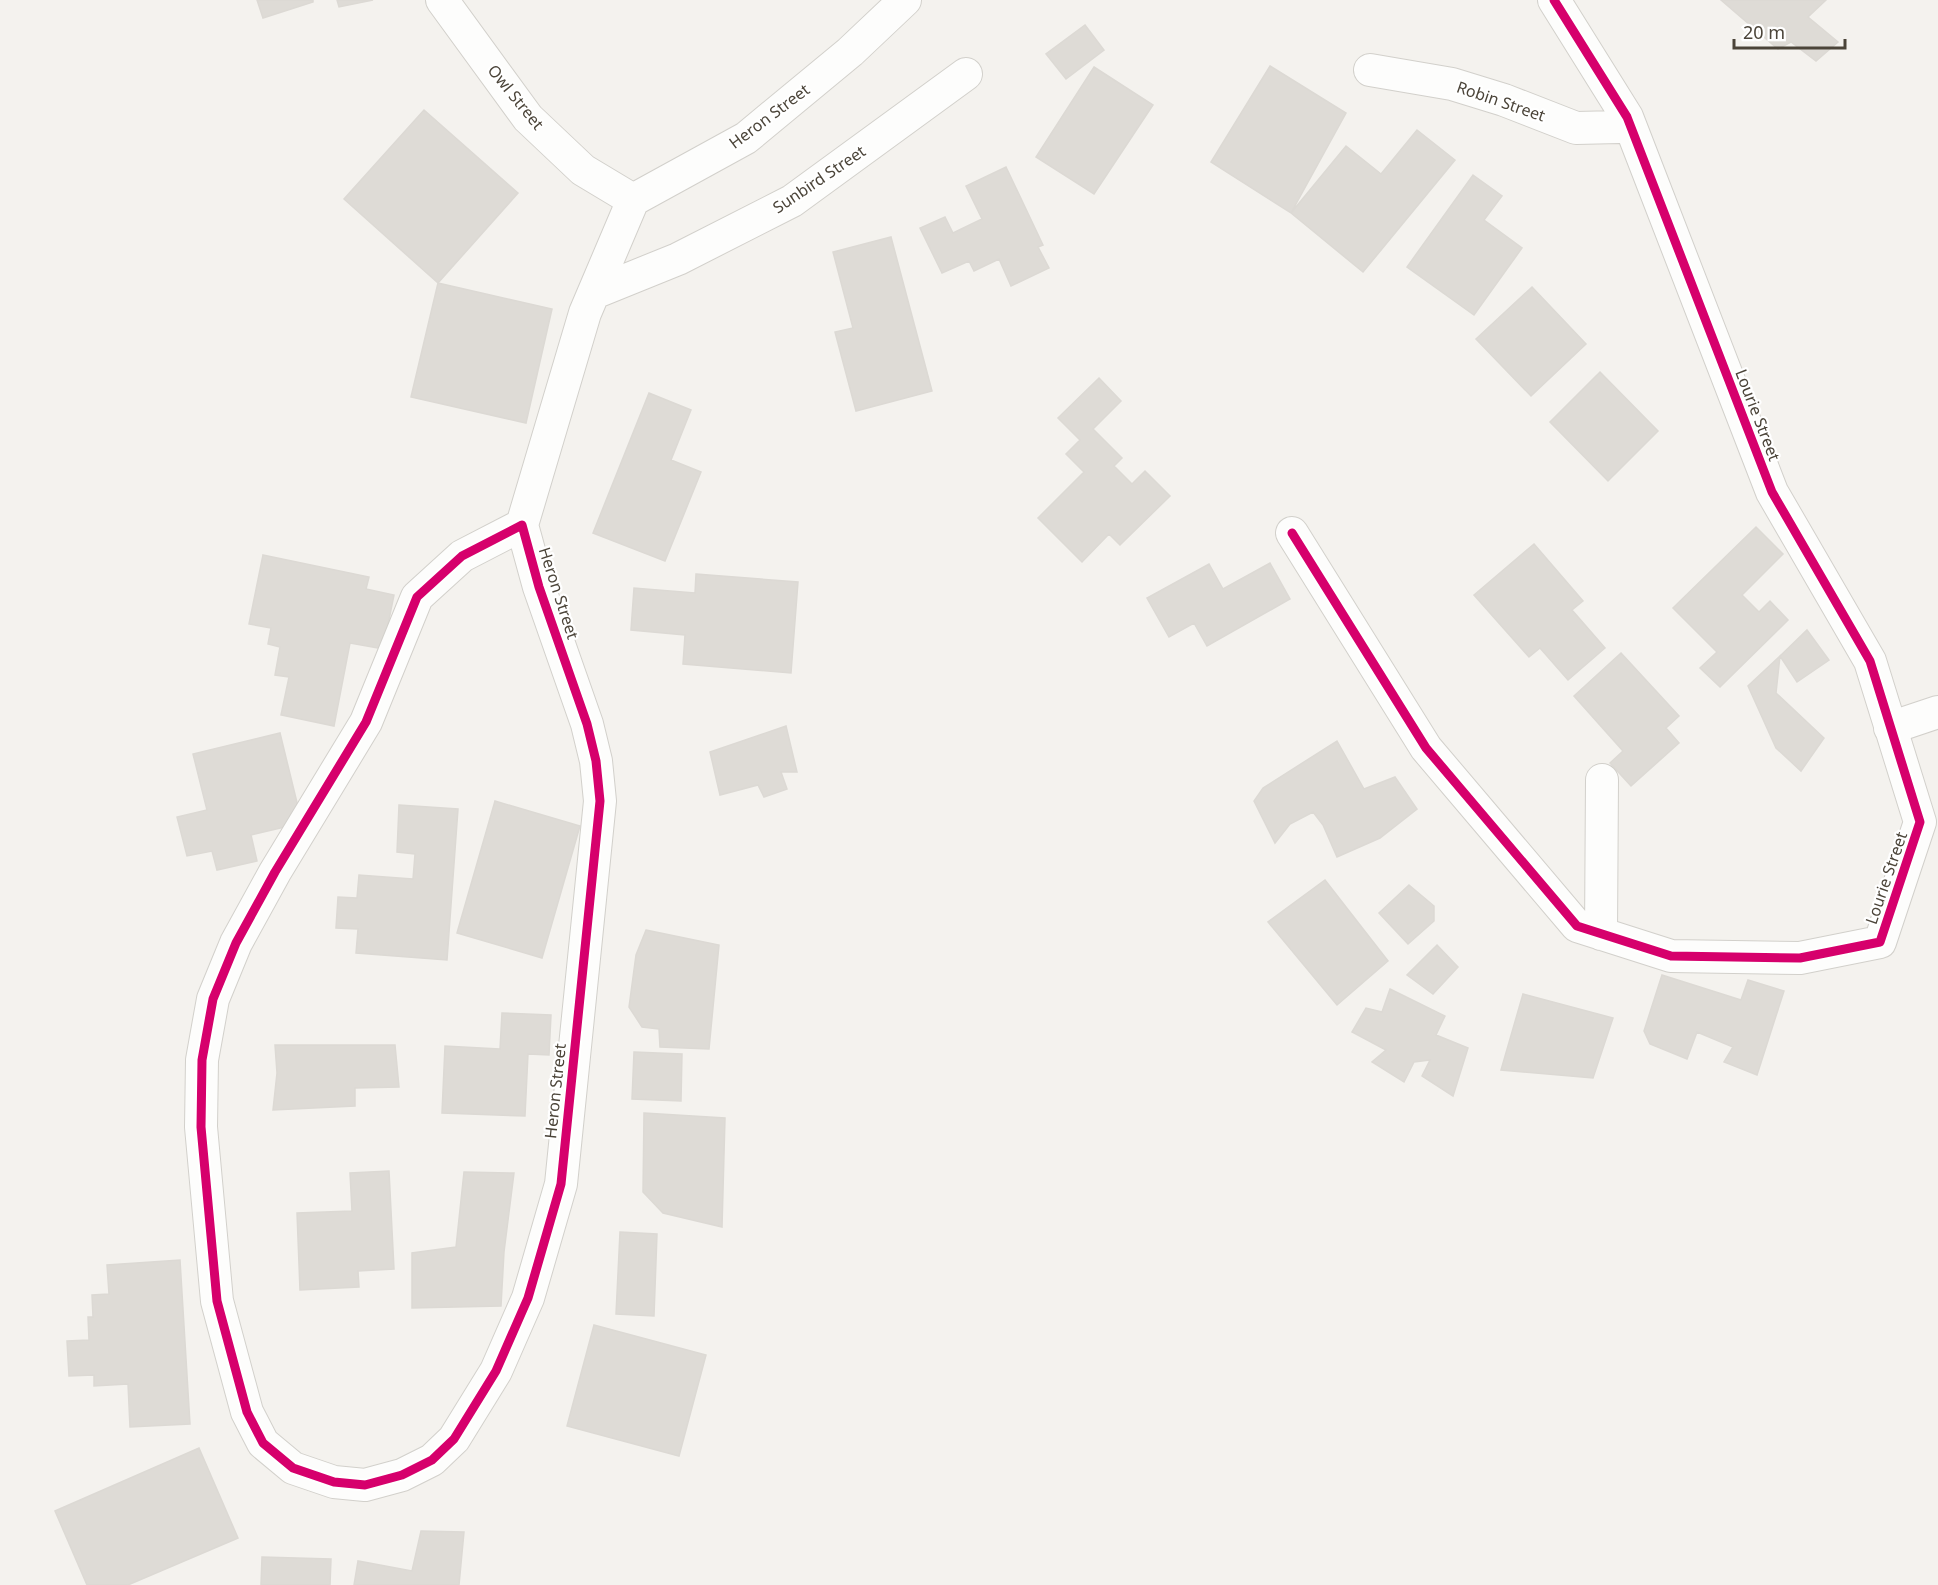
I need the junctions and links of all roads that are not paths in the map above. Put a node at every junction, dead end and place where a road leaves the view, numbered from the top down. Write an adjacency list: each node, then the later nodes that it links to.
1 (442, 0): 7 (street, Owl Street)
2 (905, 0): 7 (street, Heron Street)
3 (1554, 0): 6 (street, Lourie Street)
4 (1370, 70): 6 (street, Robin Street)
5 (966, 74): 8 (street, Sunbird Street)
6 (1627, 117): 12 (street, Lourie Street)
7 (633, 200): 8 (street)
8 (594, 293): 9 (street)
9 (522, 525): 9 (street, Heron Street)
10 (1292, 533): 14 (street, Lourie Street)
11 (1938, 712): 12 (street)
12 (1890, 728): 14 (street, Lourie Street)
13 (1602, 780): 14 (street)
14 (1601, 934)

